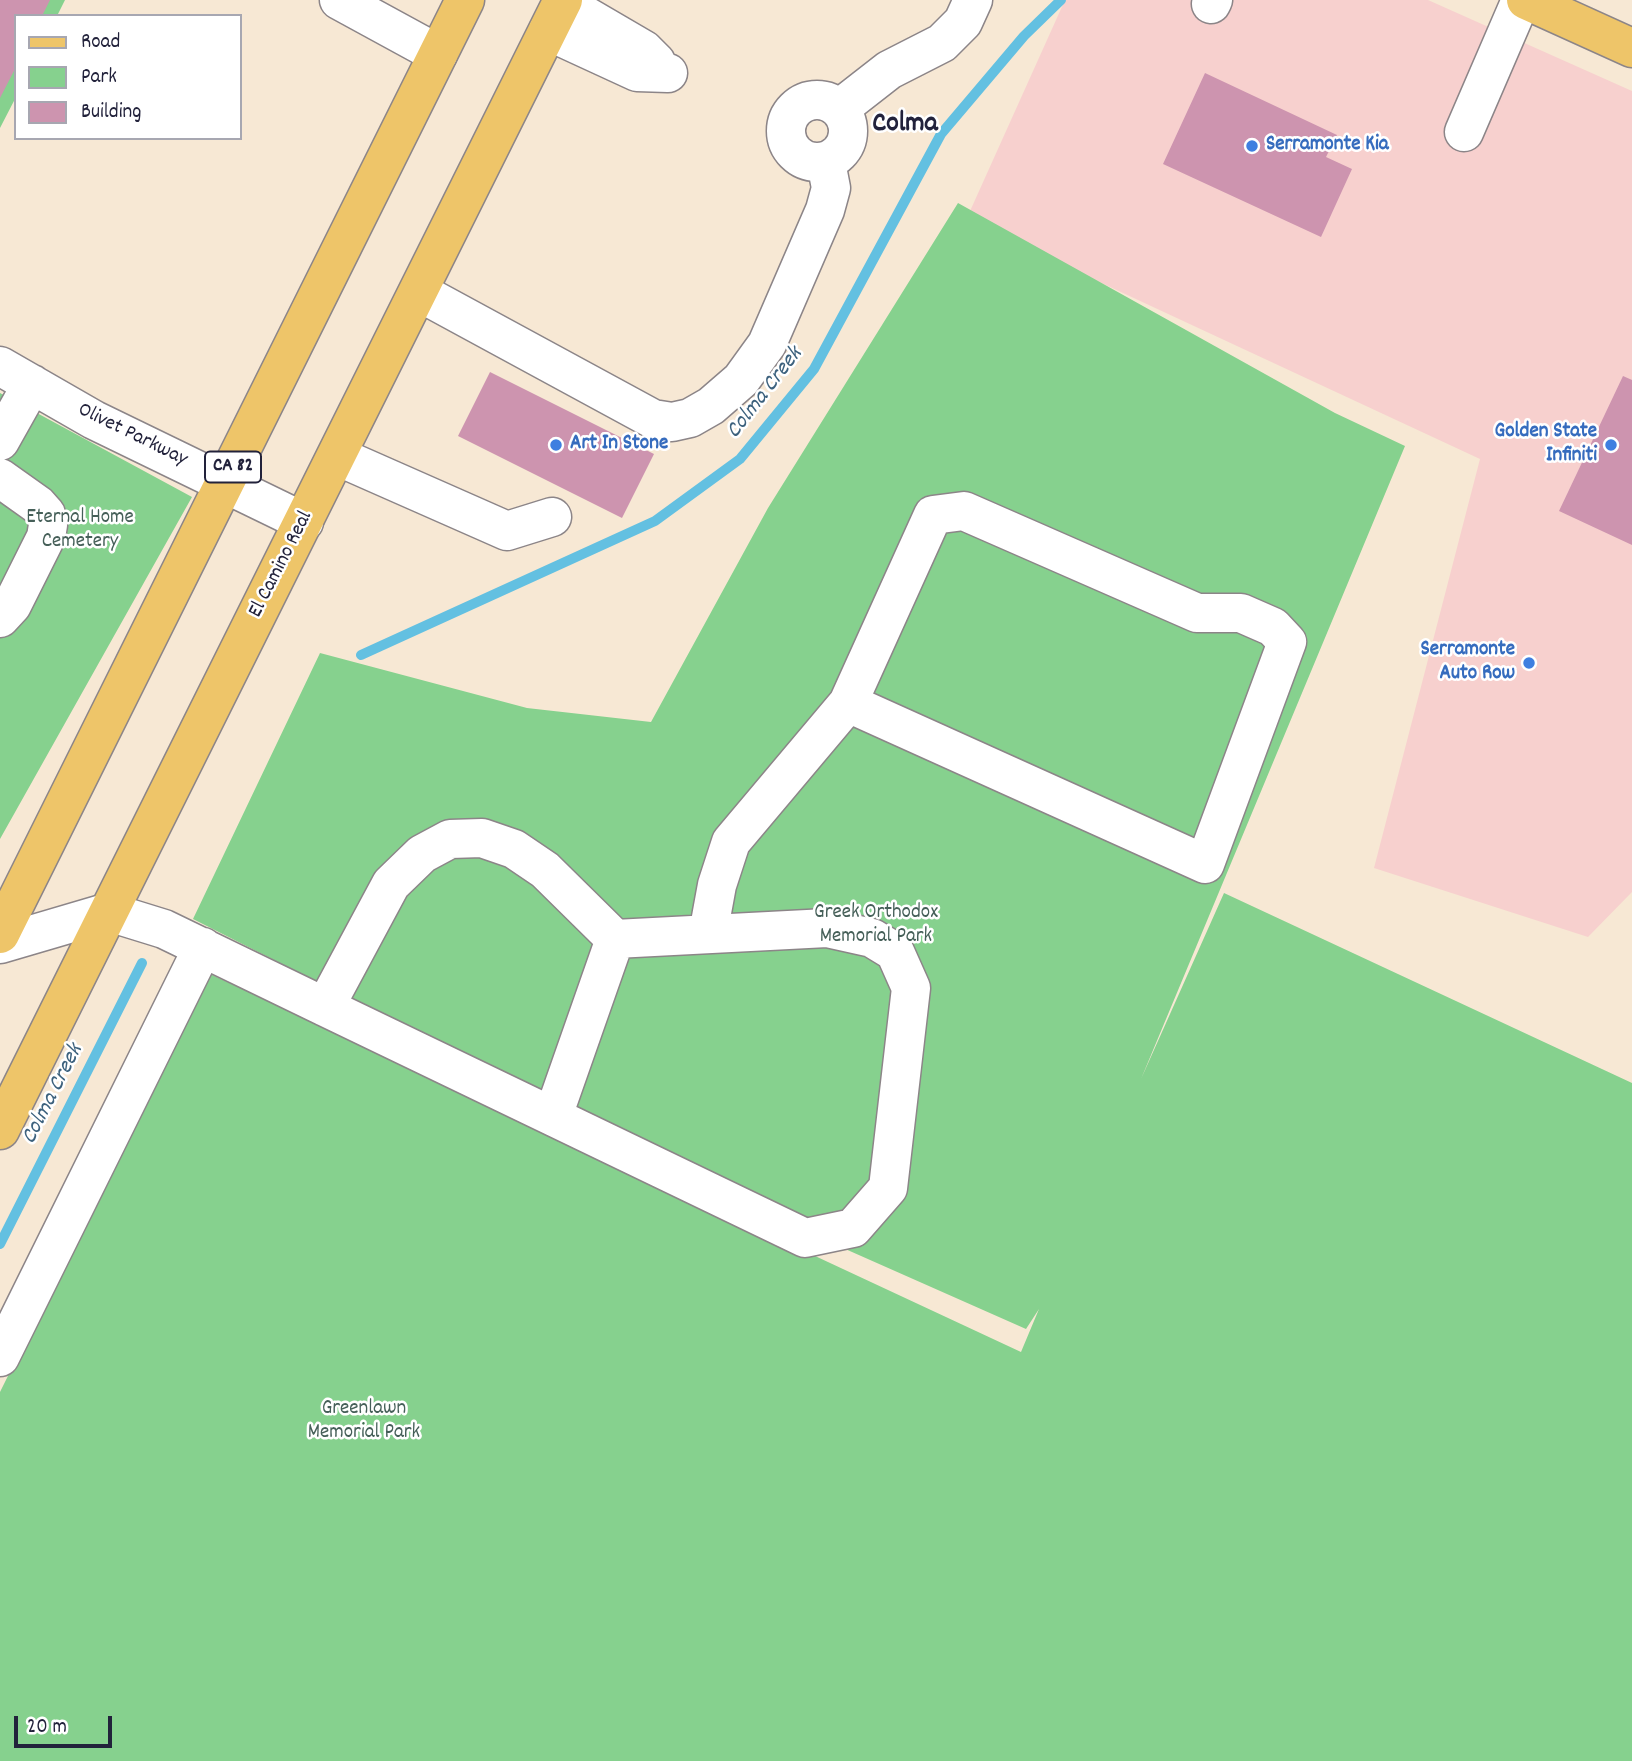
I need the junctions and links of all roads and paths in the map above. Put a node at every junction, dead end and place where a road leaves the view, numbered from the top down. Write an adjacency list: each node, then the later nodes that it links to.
1 (339, 0): 7 (street)
2 (465, 0): 7 (main road, CA 82)
3 (973, 0): 8 (street)
4 (1524, 0): 6 (main road); 9 (street)
5 (558, 11): 11 (main road, El Camino Real)
6 (1632, 48)
7 (438, 54): 16 (main road, CA 82)
8 (839, 108): 10 (street); 10 (street)
9 (1464, 132)
10 (826, 162): 11 (street)
11 (419, 292): 14 (main road, El Camino Real)
12 (16, 375): 13 (street); 16 (street, Olivet Parkway)
13 (0, 440)
14 (337, 456): 17 (street); 18 (main road, El Camino Real)
15 (0, 478): 19 (street)
16 (226, 482): 18 (street, Olivet Parkway); 22 (main road, CA 82)
17 (552, 517)
18 (304, 522): 21 (main road, El Camino Real)
19 (0, 618)
20 (848, 703): 20 (street); 23 (street)
21 (109, 912): 25 (street); 26 (street); 29 (main road, El Camino Real)
22 (0, 934)
23 (708, 934): 24 (street); 28 (street)
24 (615, 939): 27 (street); 28 (street)
25 (0, 944)
26 (203, 947): 27 (street); 30 (street)
27 (326, 1007): 28 (street)
28 (554, 1116)
29 (0, 1130)
30 (0, 1357)

